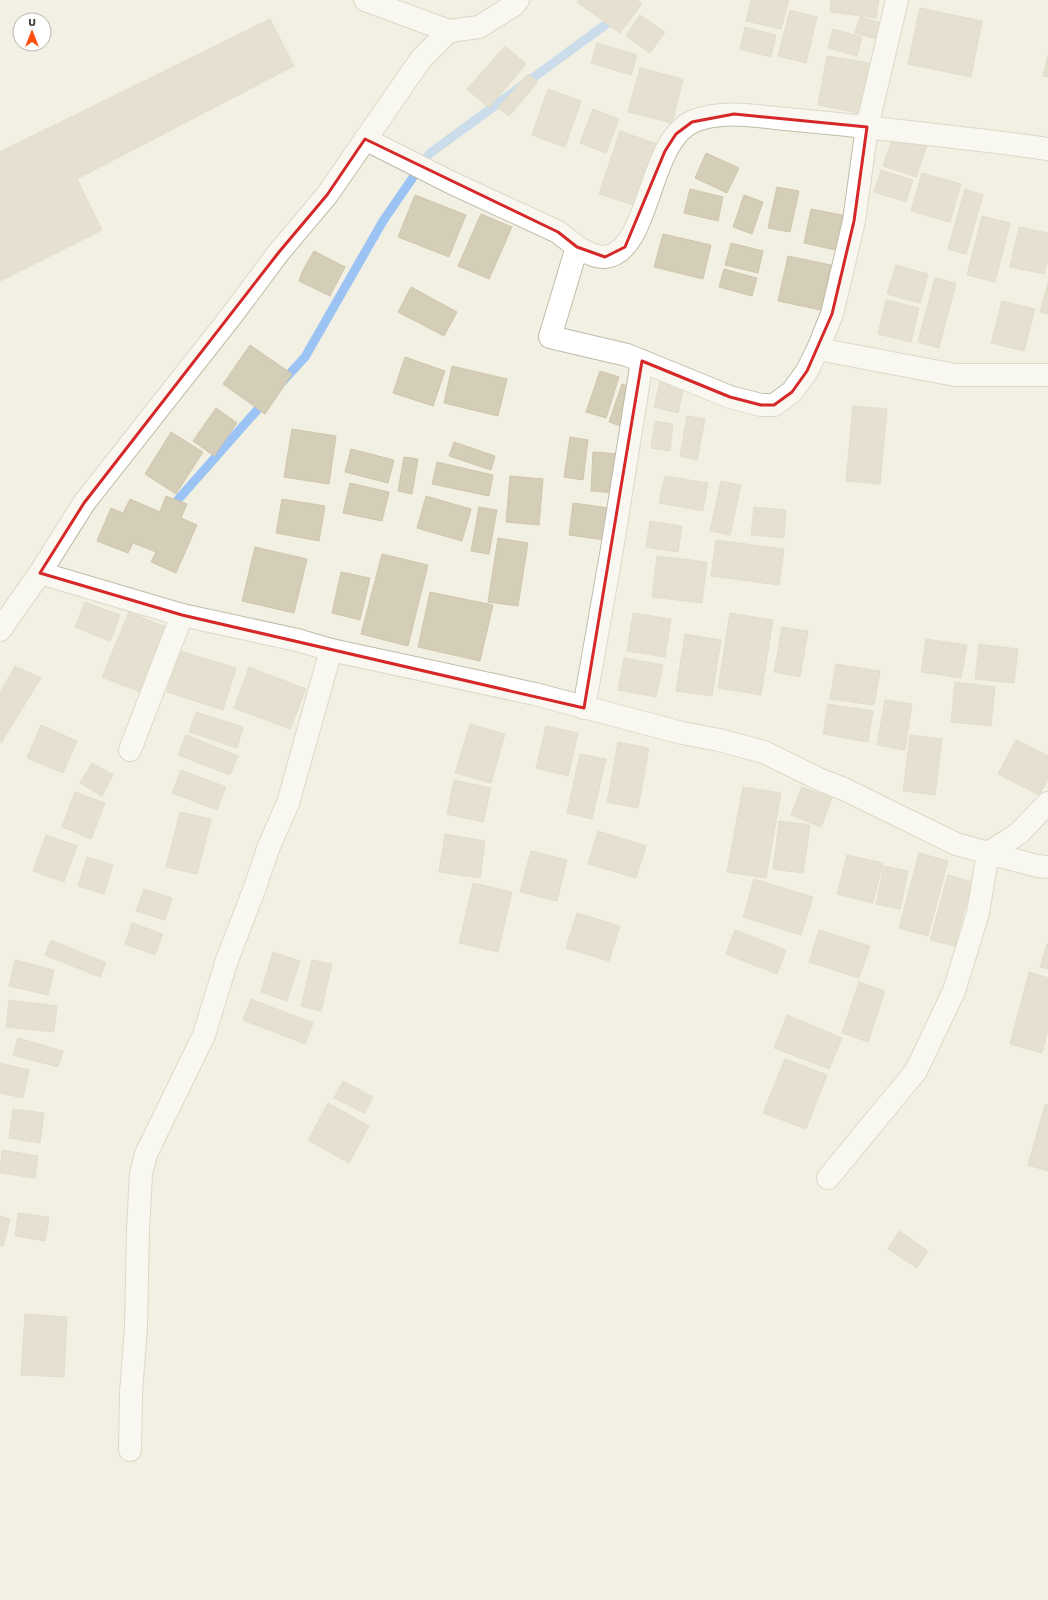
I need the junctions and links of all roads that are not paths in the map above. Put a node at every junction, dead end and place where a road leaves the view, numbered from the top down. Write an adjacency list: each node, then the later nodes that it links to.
1 (365, 0): 4 (street)
2 (518, 0): 4 (street)
3 (897, 0): 5 (street)
4 (449, 31): 6 (street)
5 (867, 127): 7 (street); 8 (street); 9 (street)
6 (365, 139): 8 (street); 12 (street)
7 (1048, 149)
8 (577, 247): 10 (street)
9 (818, 349): 10 (street); 11 (street)
10 (642, 361): 16 (street)
11 (1048, 375)
12 (40, 573): 13 (street); 14 (street)
13 (182, 615): 15 (street); 17 (street)
14 (0, 630)
15 (331, 650): 16 (street); 22 (street)
16 (584, 708): 19 (street)
17 (130, 750)
18 (1048, 803): 19 (street)
19 (988, 853): 20 (street); 21 (street)
20 (1048, 867)
21 (828, 1178)
22 (130, 1450)

